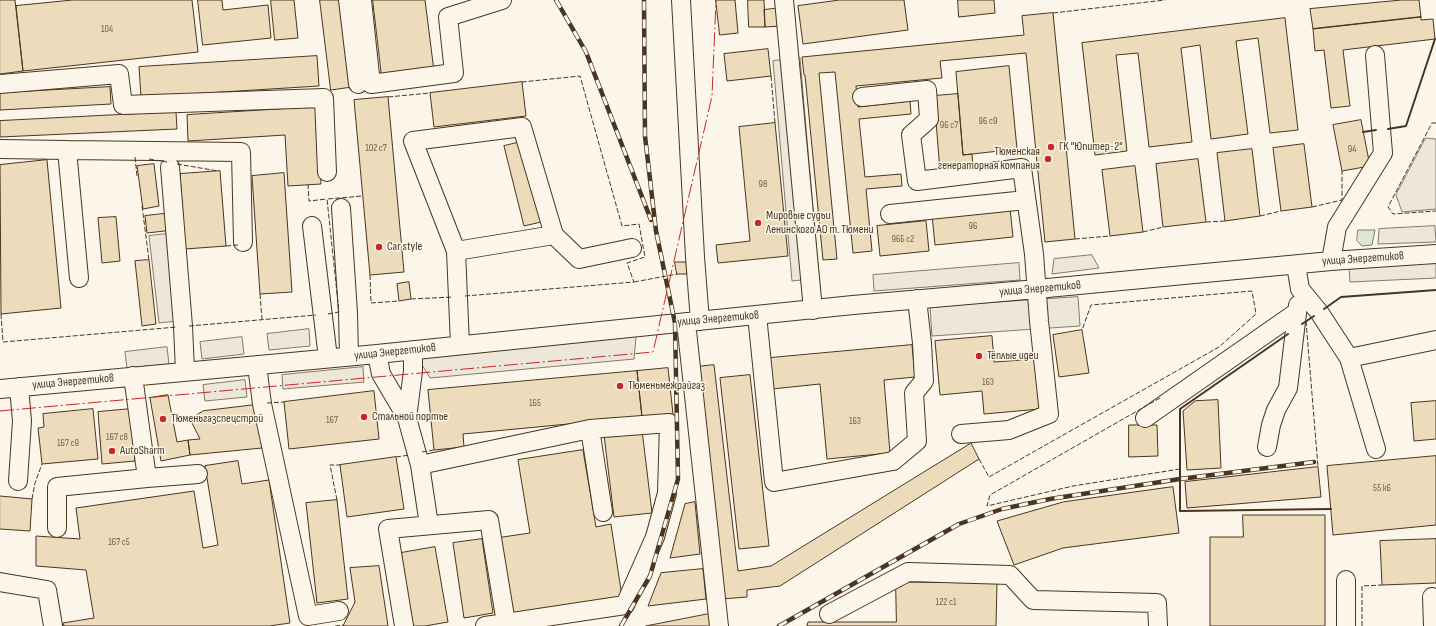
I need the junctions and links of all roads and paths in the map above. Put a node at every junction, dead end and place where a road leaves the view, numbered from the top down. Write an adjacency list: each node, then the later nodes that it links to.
1 (348, 0): 8 (street)
2 (362, 0): 3 (street)
3 (502, 0)
4 (681, 0): 32 (street)
5 (785, 0): 29 (street)
6 (1375, 55): 23 (street)
7 (0, 84): 13 (street)
8 (358, 84)
9 (862, 97): 14 (street)
10 (0, 149): 11 (street)
11 (67, 150): 19 (street); 25 (street)
12 (170, 167): 41 (street)
13 (327, 172)
14 (1026, 200): 16 (street); 26 (street)
15 (341, 208): 37 (street)
16 (890, 214)
17 (312, 226): 38 (street)
18 (554, 235): 20 (street); 21 (street); 21 (street)
19 (243, 242)
20 (632, 248)
21 (456, 251): 34 (street)
22 (1436, 254): 23 (street, улица Энергетиков)
23 (1331, 261): 24 (street, улица Энергетиков)
24 (1296, 265): 26 (street, улица Энергетиков); 27 (street)
25 (79, 278)
26 (1037, 289): 28 (street, улица Энергетиков); 48 (street)
27 (1300, 289): 30 (street); 39 (street)
28 (917, 299): 29 (street, улица Энергетиков); 31 (street)
29 (813, 310): 31 (street, улица Энергетиков)
30 (1297, 312): 46 (street); 49 (street)
31 (757, 315): 32 (street, улица Энергетиков)
32 (693, 321): 34 (street, улица Энергетиков); 69 (street)
33 (1436, 340): 39 (street)
34 (460, 345): 35 (street, улица Энергетиков)
35 (413, 350): 36 (street, улица Энергетиков); 45 (street)
36 (377, 354): 37 (street, улица Энергетиков); 45 (street)
37 (349, 356): 38 (street, улица Энергетиков)
38 (328, 358): 40 (street, улица Энергетиков)
39 (1349, 358): 50 (street)
40 (257, 365): 41 (street, улица Энергетиков); 61 (street)
41 (184, 372): 42 (street, улица Энергетиков)
42 (133, 376): 43 (street, улица Энергетиков); 53 (street)
43 (19, 387): 44 (street, улица Энергетиков); 54 (street)
44 (0, 389)
45 (407, 418): 51 (street)
46 (1145, 418)
47 (590, 428): 51 (street); 55 (street); 62 (street)
48 (961, 434)
49 (1267, 447)
50 (1376, 448)
51 (420, 465): 56 (street)
52 (198, 474): 53 (street)
53 (147, 478): 57 (street)
54 (18, 481)
55 (603, 512)
56 (429, 525): 64 (street); 66 (street)
57 (58, 528)
58 (1346, 580): 71 (street)
59 (0, 582): 65 (street)
60 (1432, 597): 72 (street)
61 (339, 611)
62 (585, 611): 64 (street); 68 (street)
63 (828, 614): 70 (street)
64 (506, 623): 67 (street)
65 (53, 626)
66 (404, 626)
67 (485, 626)
68 (560, 626)
69 (719, 626)
70 (1158, 626)
71 (1346, 626)
72 (1433, 626)

